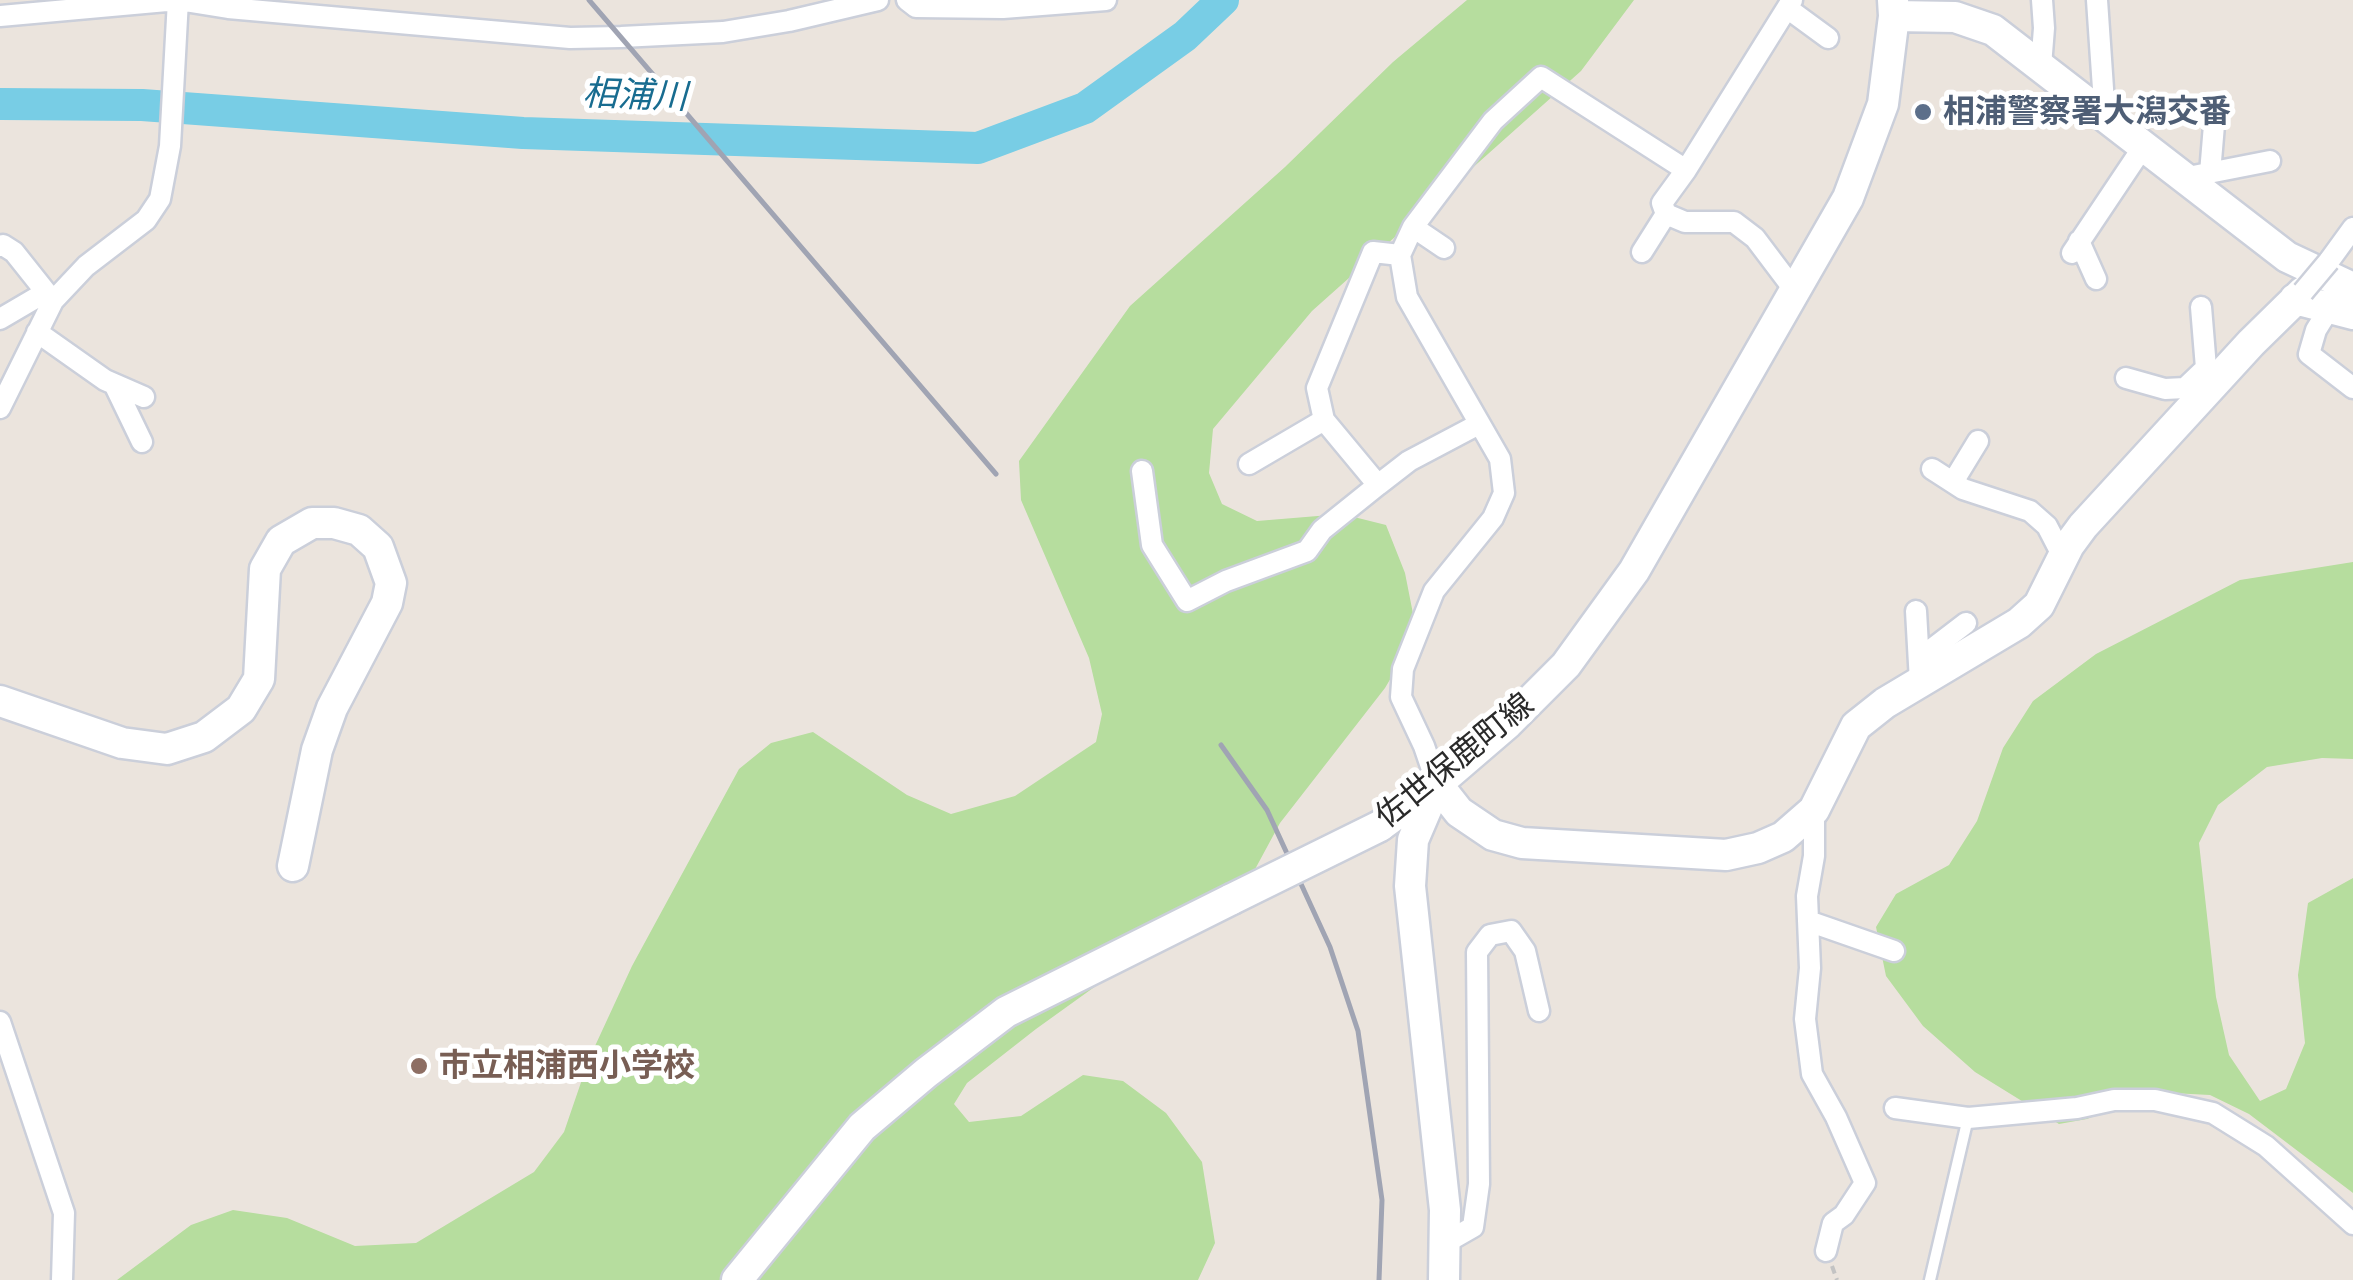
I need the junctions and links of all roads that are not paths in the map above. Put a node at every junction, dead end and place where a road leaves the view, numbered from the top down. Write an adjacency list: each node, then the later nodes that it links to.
1 (878, 0): 7 (street)
2 (907, 0): 3 (street)
3 (1106, 0)
4 (2042, 0): 11 (street)
5 (2098, 0): 13 (street)
6 (1789, 4): 10 (street); 16 (street)
7 (178, 5): 9 (street); 29 (street)
8 (1894, 8): 11 (street); 27 (street, 佐世保鹿町線)
9 (0, 16)
10 (1828, 38)
11 (2041, 66): 13 (street)
12 (2215, 112): 17 (street)
13 (2105, 118): 14 (street)
14 (2143, 147): 17 (street); 25 (street)
15 (2270, 161): 17 (street)
16 (1686, 170): 18 (street); 19 (street)
17 (2196, 175): 26 (street)
18 (1666, 214): 23 (street); 27 (street)
19 (1413, 227): 22 (street); 24 (street)
20 (2353, 228): 28 (street, bridge)
21 (0, 246): 29 (street)
22 (1444, 248)
23 (1642, 252)
24 (1400, 254): 40 (street); 41 (street)
25 (2096, 279)
26 (2353, 288)
27 (1795, 291): 54 (street, 佐世保鹿町線)
28 (2299, 295): 31 (street); 34 (street)
29 (50, 296): 32 (street); 33 (street)
30 (2201, 307): 34 (street)
31 (2341, 312): 37 (street)
32 (0, 319)
33 (37, 332): 36 (street); 39 (street)
34 (2213, 372): 35 (street); 49 (street)
35 (2126, 378)
36 (114, 384): 38 (street); 43 (street)
37 (2353, 388)
38 (144, 397)
39 (0, 408)
40 (1324, 420): 44 (street); 48 (street)
41 (1479, 424): 48 (street); 54 (street)
42 (1978, 441): 47 (street)
43 (142, 442)
44 (1249, 464)
45 (1932, 469): 47 (street)
46 (1142, 471): 48 (street)
47 (1953, 482): 49 (street)
48 (1378, 485)
49 (2063, 558): 52 (street)
50 (1916, 611): 52 (street)
51 (1966, 623): 52 (street)
52 (1919, 671): 55 (street)
53 (0, 701): 56 (street)
54 (1437, 784): 55 (street); 64 (street); 67 (street, 佐世保鹿町線, bridge)
55 (1814, 810): 57 (street)
56 (292, 866)
57 (1808, 922): 58 (street); 65 (street)
58 (1894, 951)
59 (1539, 1011): 64 (street)
60 (0, 1022): 66 (street)
61 (1896, 1108): 62 (street)
62 (1968, 1118): 63 (street); 69 (lane)
63 (2353, 1224)
64 (1444, 1243): 68 (street)
65 (1826, 1251)
66 (62, 1280)
67 (737, 1280)
68 (1444, 1280)
69 (1930, 1280)

